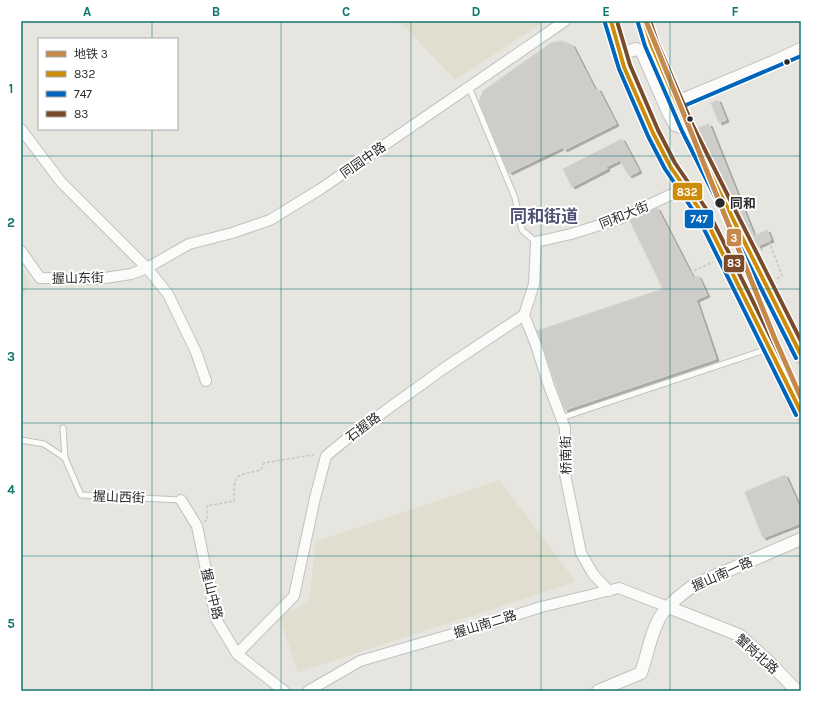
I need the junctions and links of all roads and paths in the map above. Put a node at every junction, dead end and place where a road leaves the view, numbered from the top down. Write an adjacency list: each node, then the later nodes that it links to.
1 (566, 21): 6 (street, 同园中路)
2 (644, 21): 7 (highway)
3 (608, 22): 5 (highway)
4 (801, 50): 7 (street)
5 (620, 54): 9 (street); 10 (highway)
6 (469, 87): 12 (lane); 15 (street, 同园中路)
7 (677, 102): 9 (highway)
8 (21, 129): 15 (street)
9 (688, 129): 17 (highway)
10 (685, 188): 12 (street, 同和大街); 14 (highway)
11 (769, 241): 17 (path)
12 (536, 242): 18 (street)
13 (21, 251): 15 (street, 握山东街)
14 (724, 257): 16 (path); 19 (highway)
15 (147, 268): 21 (street)
16 (694, 278)
17 (765, 283): 20 (highway)
18 (524, 315): 23 (street, 桥南街); 26 (street, 石握路)
19 (769, 349): 22 (highway); 23 (lane)
20 (801, 355)
21 (206, 381)
22 (801, 412)
23 (561, 418): 31 (street, 桥南街)
24 (63, 428): 27 (lane, 握山西街)
25 (21, 440): 27 (lane)
26 (326, 456): 29 (path); 33 (street)
27 (65, 458): 28 (lane, 握山西街)
28 (181, 500): 29 (street, 握山中路)
29 (197, 526): 33 (street, 握山中路)
30 (801, 540): 32 (street, 握山南一路)
31 (609, 591): 32 (street, 握山南二路); 35 (street, 握山南二路)
32 (668, 607): 36 (street, 握山南一路); 37 (street, 蟹岗北路)
33 (237, 654): 34 (street, 握山中路)
34 (284, 691)
35 (308, 691)
36 (598, 691)
37 (797, 691)

